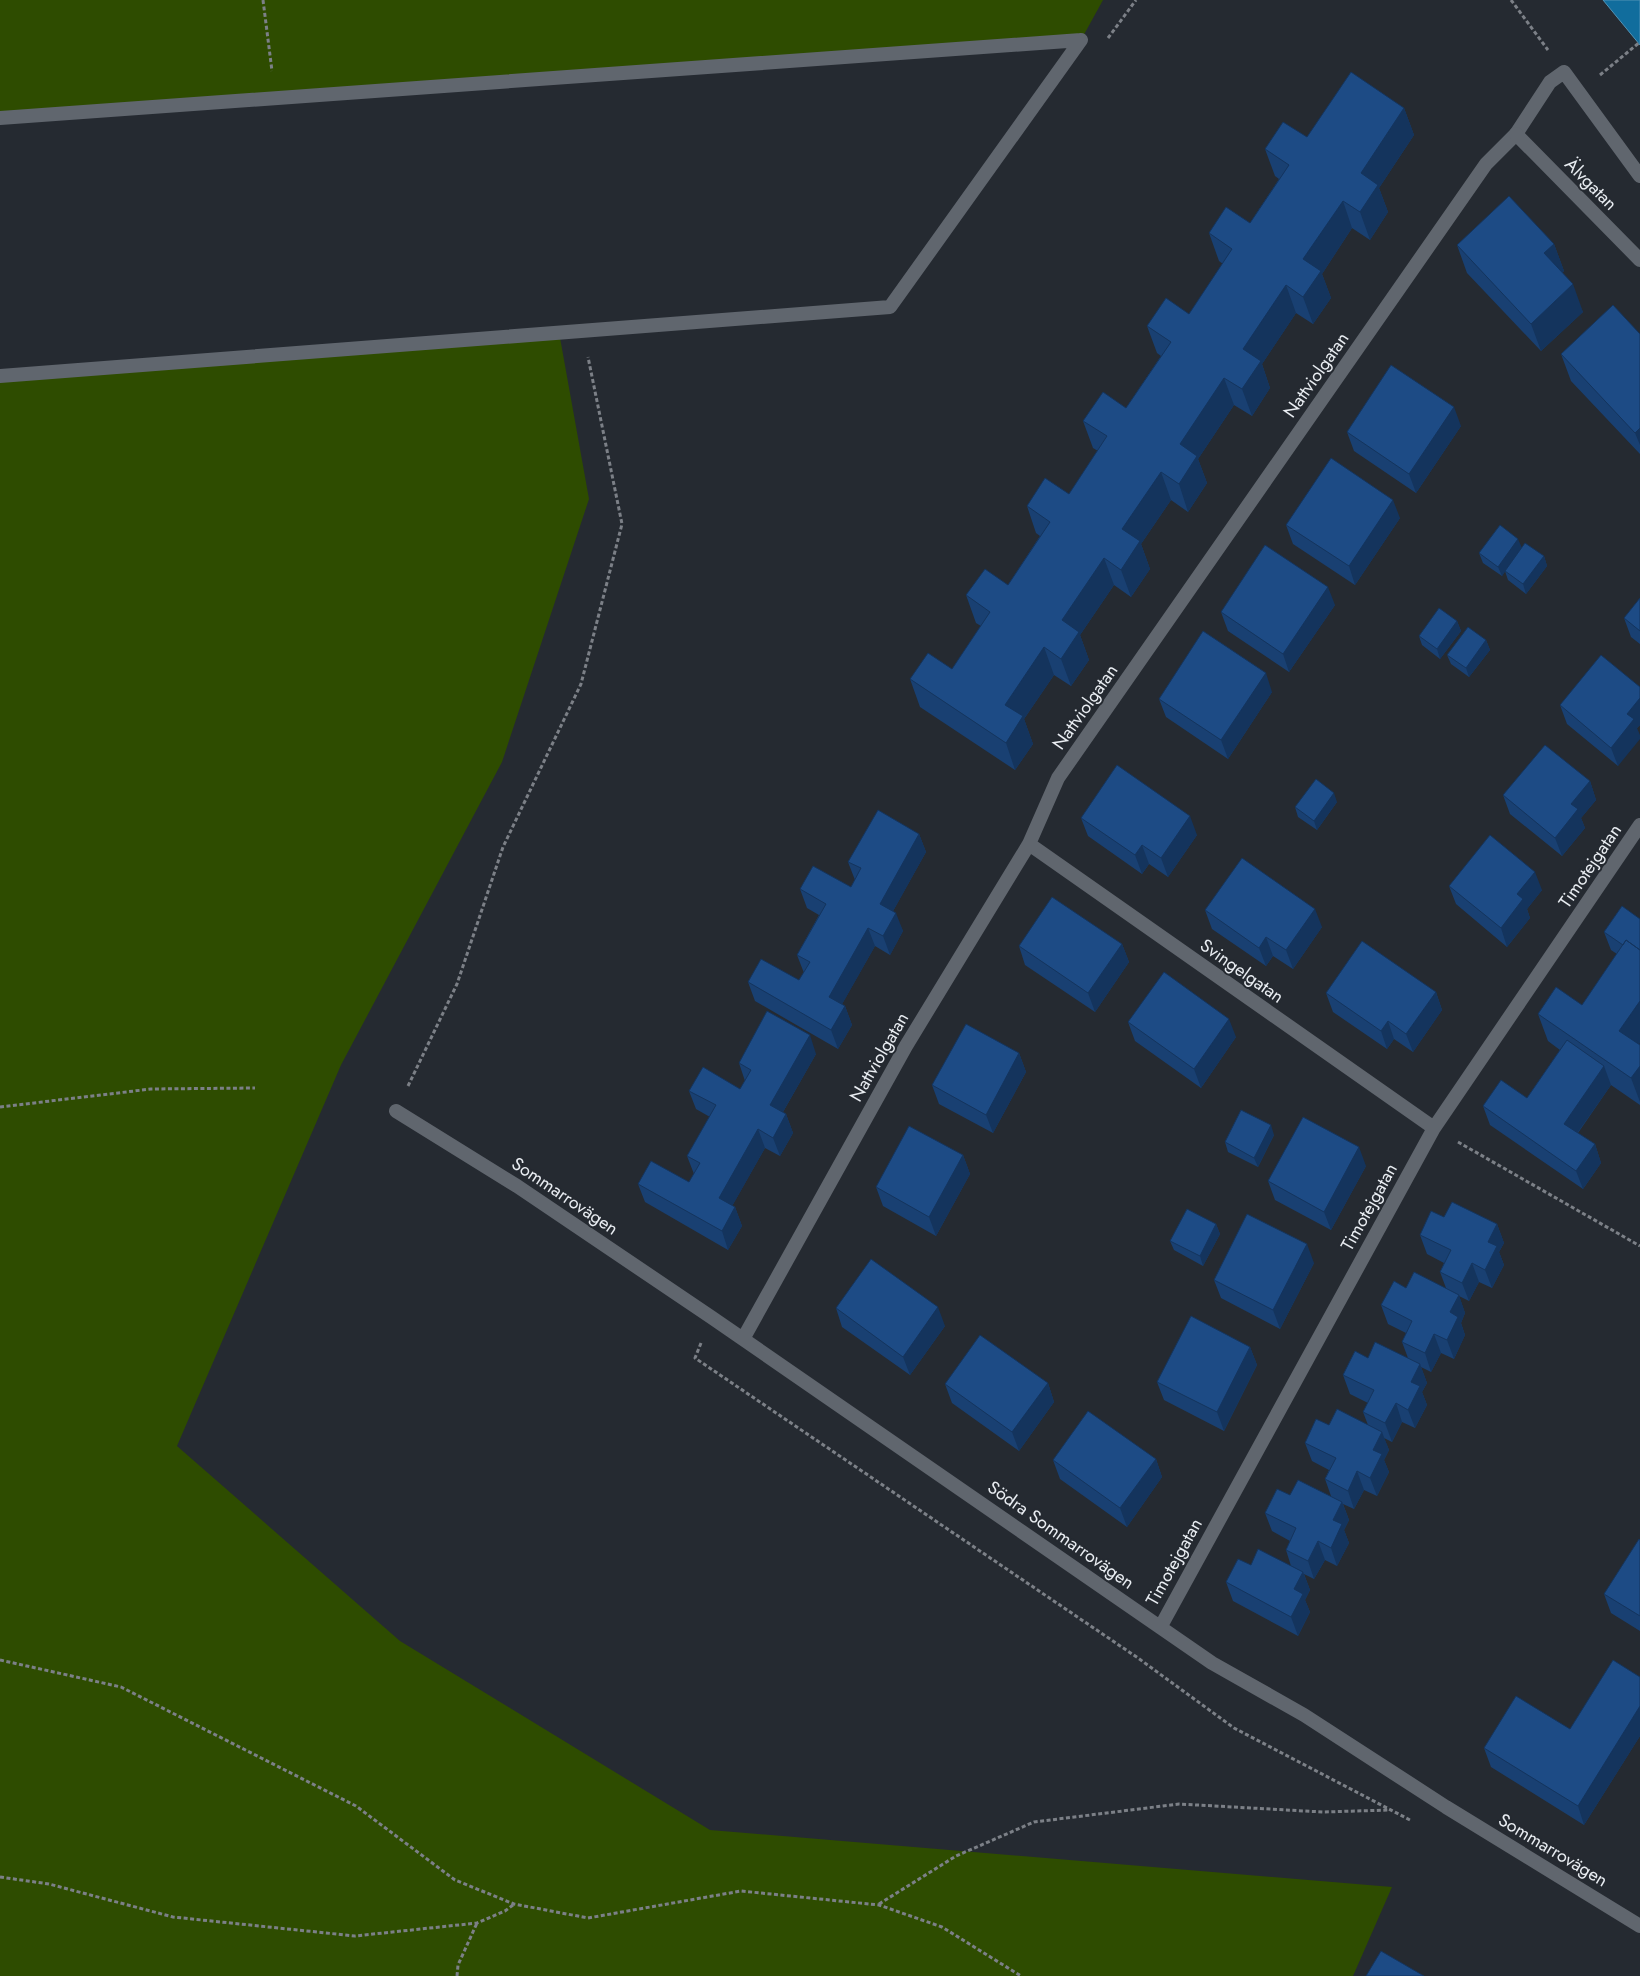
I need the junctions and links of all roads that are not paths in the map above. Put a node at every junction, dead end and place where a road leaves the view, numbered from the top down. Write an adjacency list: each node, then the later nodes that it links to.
1 (0, 118): 5 (street)
2 (1516, 134): 3 (street, Nattviolgatan); 4 (street, Älvgatan); 7 (street, Nattviolgatan)
3 (1640, 176)
4 (1640, 260)
5 (0, 376)
6 (1640, 825): 9 (street, Timotejgatan)
7 (1029, 844): 9 (street, Svingelgatan); 11 (street, Nattviolgatan)
8 (396, 1111): 10 (street, Sommarrovägen)
9 (1434, 1128): 12 (street, Timotejgatan)
10 (711, 1317): 11 (street, Södra Sommarrovägen)
11 (743, 1339): 12 (street, Södra Sommarrovägen)
12 (1161, 1626): 13 (street, Södra Sommarrovägen)
13 (1446, 1807): 14 (street, Sommarrovägen)
14 (1640, 1926)

